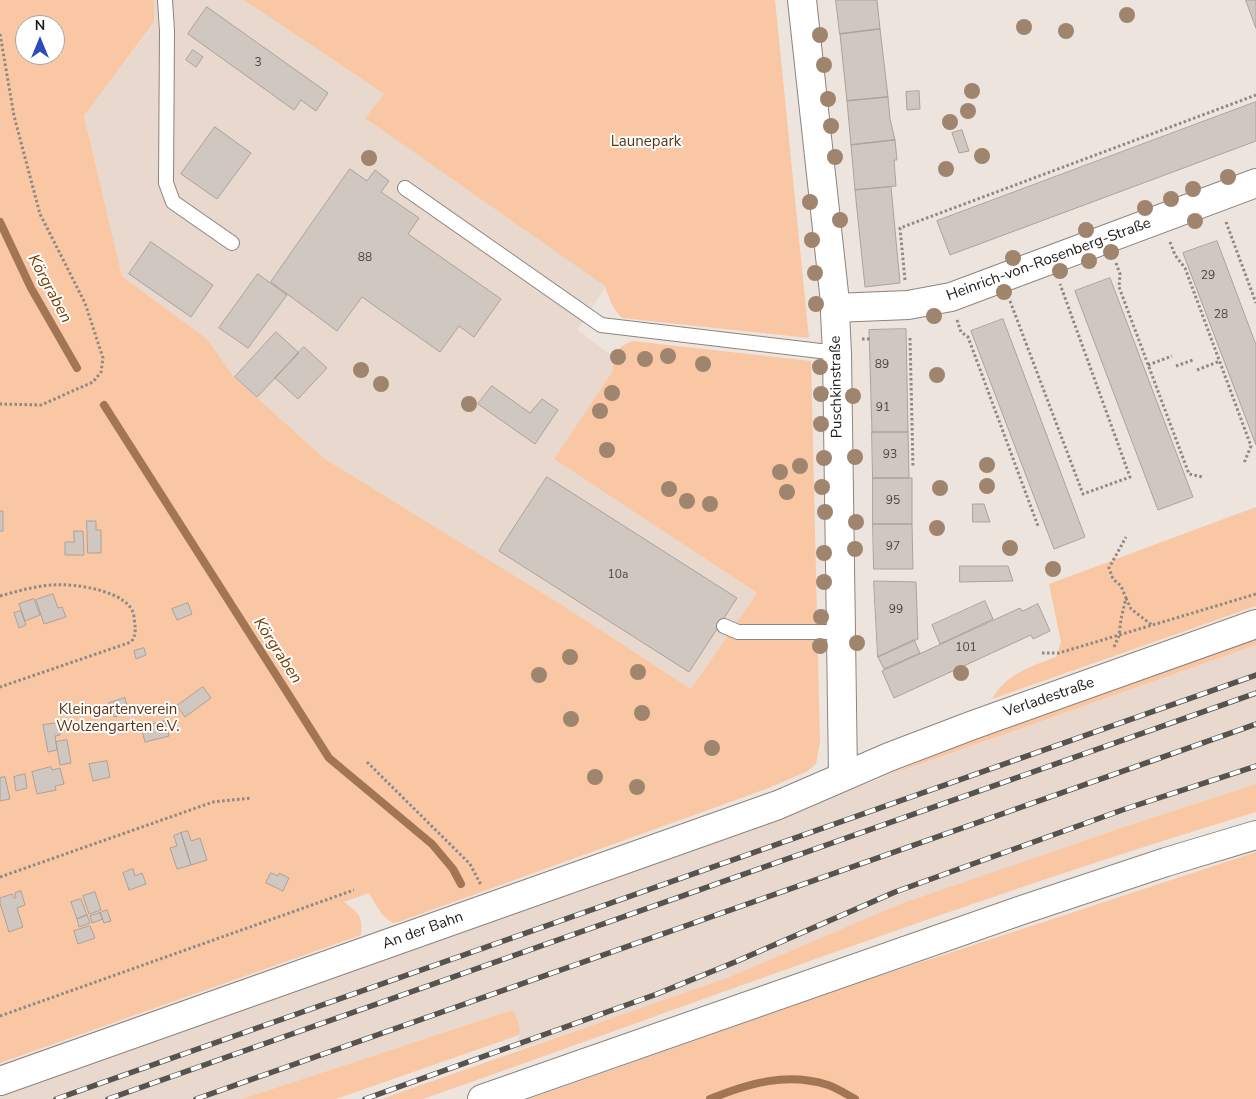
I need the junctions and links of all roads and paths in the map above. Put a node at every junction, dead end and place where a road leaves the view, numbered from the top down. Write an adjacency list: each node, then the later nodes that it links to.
1 (166, 0): 9 (lane)
2 (802, 0): 15 (street, Puschkinstraße)
3 (0, 34): 25 (path)
4 (1256, 95): 12 (path)
5 (1256, 182): 15 (street, Heinrich-von-Rosenberg-Straße)
6 (404, 188): 18 (lane)
7 (1224, 216): 14 (path)
8 (1168, 237): 21 (path)
9 (232, 243)
10 (1113, 257): 22 (path)
11 (1058, 278): 13 (path)
12 (905, 281)
13 (1008, 296)
14 (1256, 303)
15 (835, 308): 18 (street, Puschkinstraße)
16 (962, 332): 29 (path)
17 (910, 338): 27 (path)
18 (837, 353): 37 (street, Puschkinstraße)
19 (1172, 356): 22 (path)
20 (1193, 360): 23 (path)
21 (1220, 362): 24 (path); 26 (path)
22 (1148, 365): 28 (path)
23 (1176, 366)
24 (1197, 370)
25 (0, 404)
26 (1244, 464)
27 (913, 467)
28 (1203, 477)
29 (1038, 526)
30 (1126, 537): 33 (path)
31 (1256, 594): 36 (path)
32 (0, 596): 40 (path)
33 (1126, 598): 36 (path); 38 (path)
34 (1256, 624): 42 (street, Verladestraße)
35 (724, 626): 37 (lane)
36 (1153, 626): 38 (path)
37 (841, 632): 42 (street, Puschkinstraße)
38 (1119, 636): 39 (path)
39 (1042, 652)
40 (0, 687)
41 (367, 762): 47 (path)
42 (843, 776): 47 (street, An der Bahn)
43 (252, 798): 45 (path)
44 (1256, 835): 50 (street)
45 (0, 876)
46 (354, 890): 48 (path)
47 (492, 905): 49 (street, An der Bahn)
48 (0, 1016)
49 (0, 1081)
50 (482, 1099)

